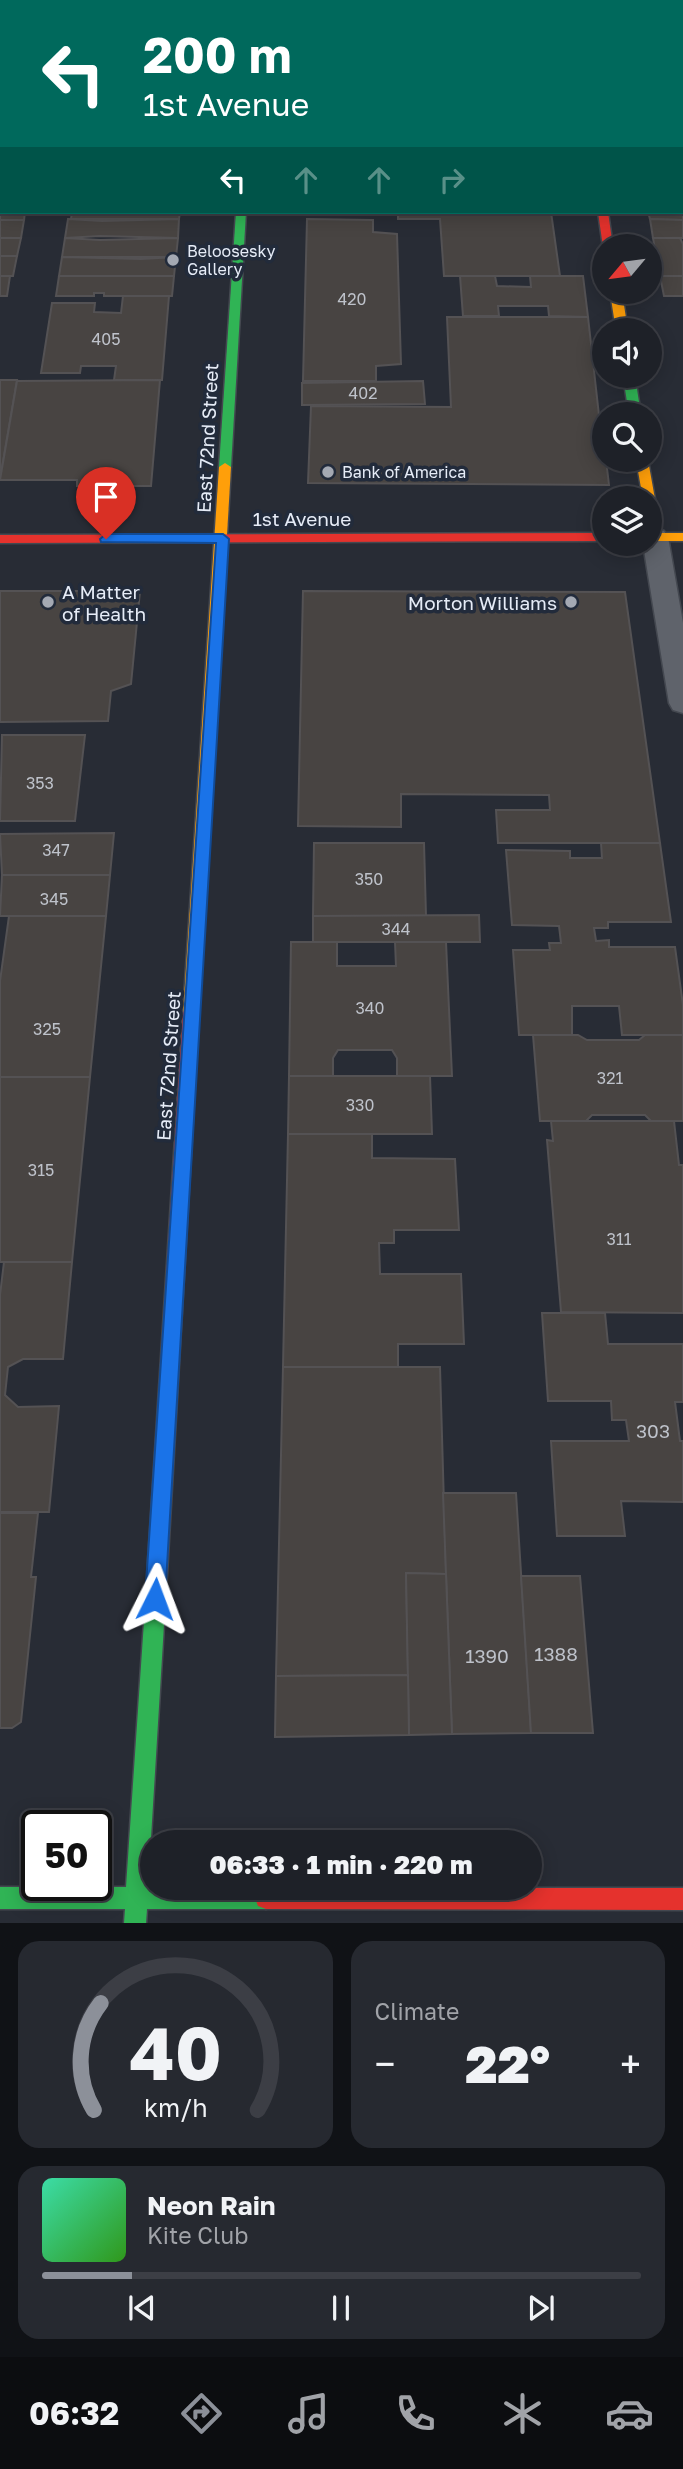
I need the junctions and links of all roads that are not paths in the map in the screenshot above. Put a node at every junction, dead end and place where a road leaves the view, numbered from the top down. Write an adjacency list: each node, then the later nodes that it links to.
1 (241, 214): 8 (main road, East 72nd Street)
2 (603, 214): 3 (main road)
3 (606, 234)
4 (662, 525): 6 (main road)
5 (592, 537): 8 (main road, 1st Avenue)
6 (683, 537)
7 (0, 539): 8 (main road, 1st Avenue)
8 (223, 539): 12 (main road, East 72nd Street)
9 (657, 556): 10 (street)
10 (683, 703)
11 (0, 1898): 12 (main road)
12 (136, 1898): 13 (main road); 14 (main road, East 72nd Street)
13 (683, 1899)
14 (135, 1923)

